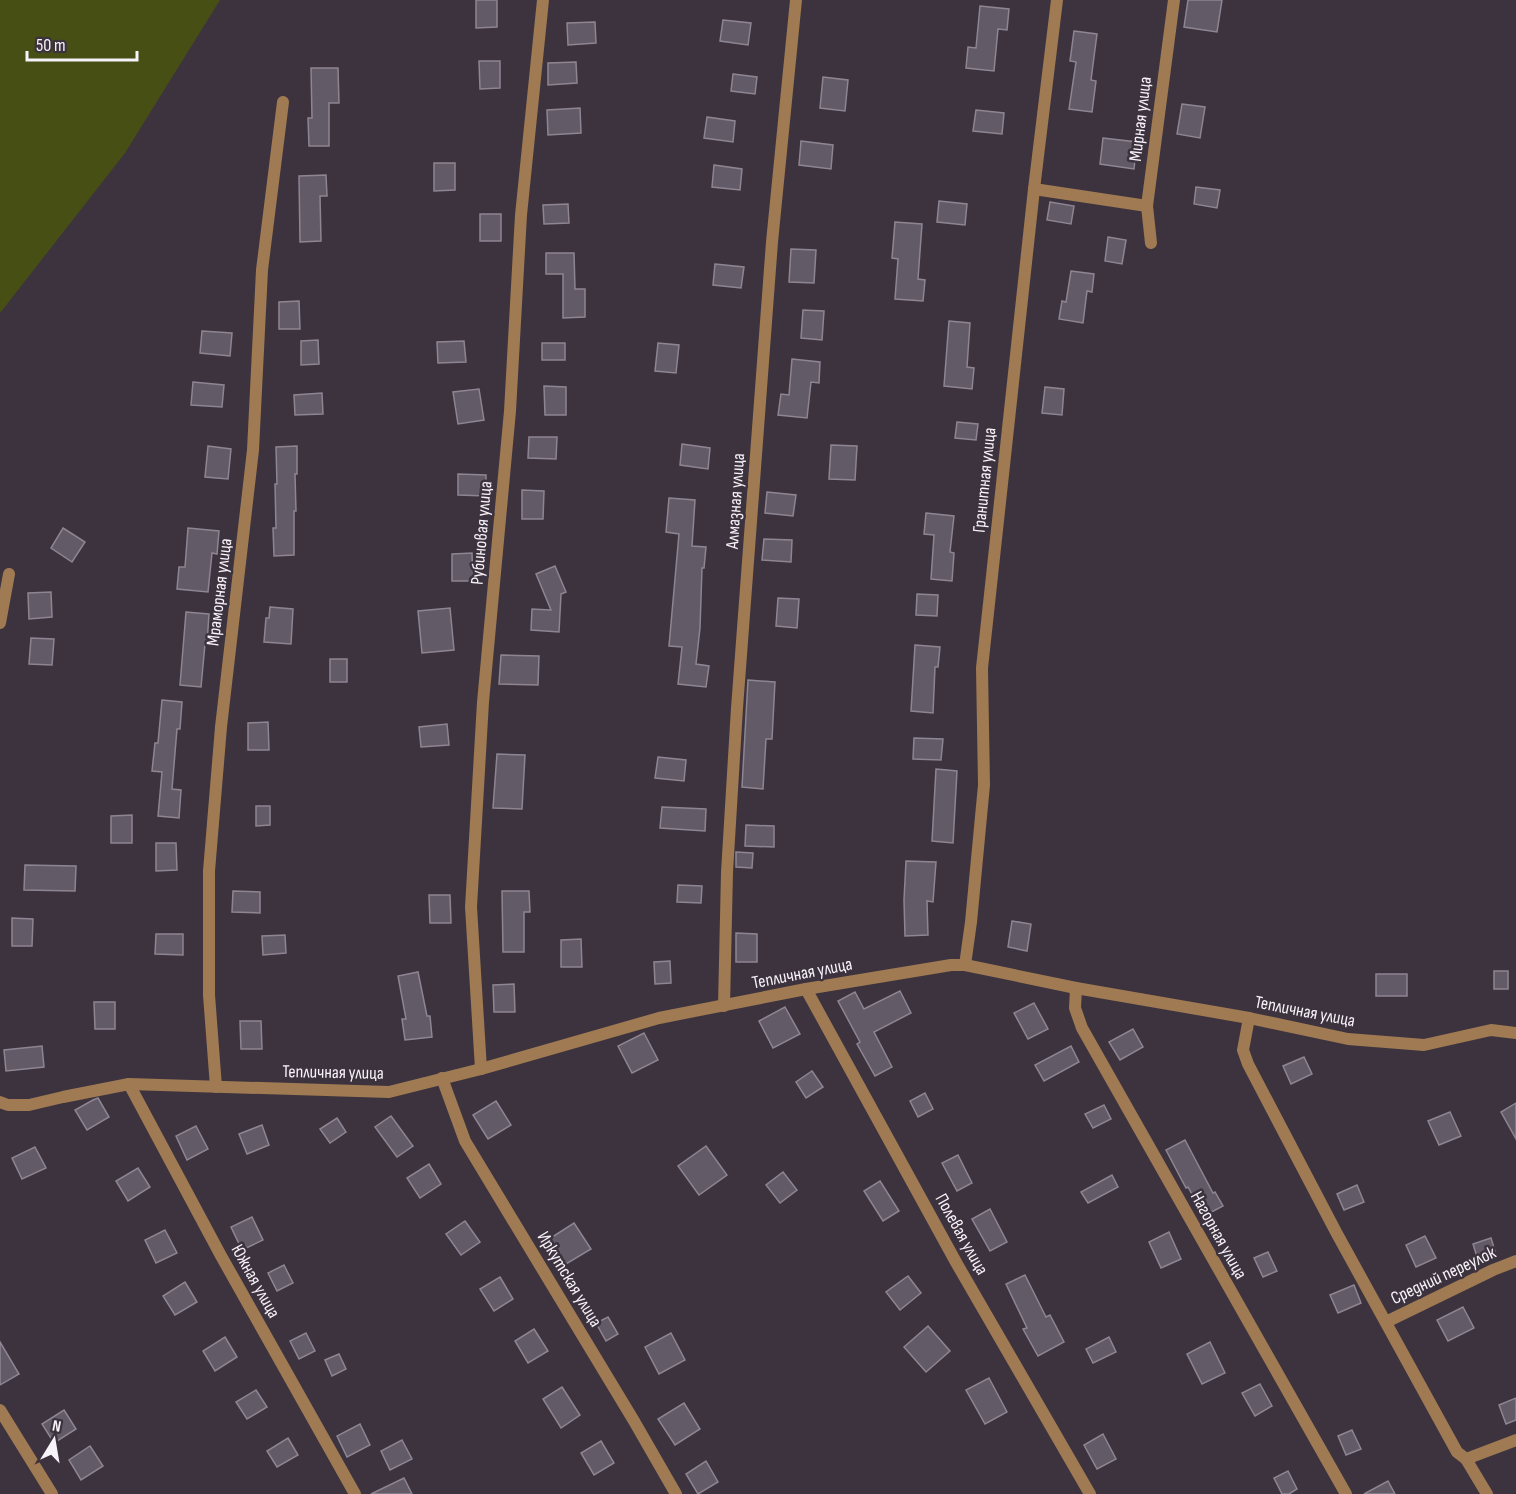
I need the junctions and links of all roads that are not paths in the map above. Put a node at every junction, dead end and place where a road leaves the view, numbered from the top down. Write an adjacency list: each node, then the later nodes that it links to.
1 (543, 0): 17 (street, Рубиновая улица)
2 (796, 0): 14 (street, Алмазная улица)
3 (1057, 0): 6 (street, Гранитная улица)
4 (1174, 0): 7 (street, Мирная улица)
5 (283, 102): 20 (street, Мраморная улица)
6 (1034, 189): 7 (street); 11 (street, Гранитная улица)
7 (1147, 206): 8 (street, Мирная улица)
8 (1151, 243)
9 (9, 574): 10 (street)
10 (0, 623)
11 (965, 965): 12 (street, Тепличная улица); 13 (street, Тепличная улица)
12 (1076, 988): 15 (street, Тепличная улица); 31 (street, Нагорная улица)
13 (806, 989): 14 (street, Тепличная улица); 30 (street, Полевая улица)
14 (724, 1006): 17 (street, Тепличная улица)
15 (1249, 1018): 16 (street, Тепличная улица); 23 (street)
16 (1516, 1033)
17 (481, 1069): 18 (street, Тепличная улица)
18 (442, 1078): 20 (street, Тепличная улица); 29 (street, Иркутская улица)
19 (129, 1084): 20 (street, Тепличная улица); 21 (street, Тепличная улица); 28 (street, Южная улица)
20 (216, 1087)
21 (0, 1102)
22 (1516, 1261): 23 (street, Средний переулок)
23 (1386, 1322): 26 (street)
24 (0, 1410): 27 (street)
25 (1516, 1440): 26 (street)
26 (1466, 1459): 32 (street)
27 (52, 1494)
28 (355, 1494)
29 (676, 1494)
30 (1090, 1494)
31 (1346, 1494)
32 (1487, 1494)

